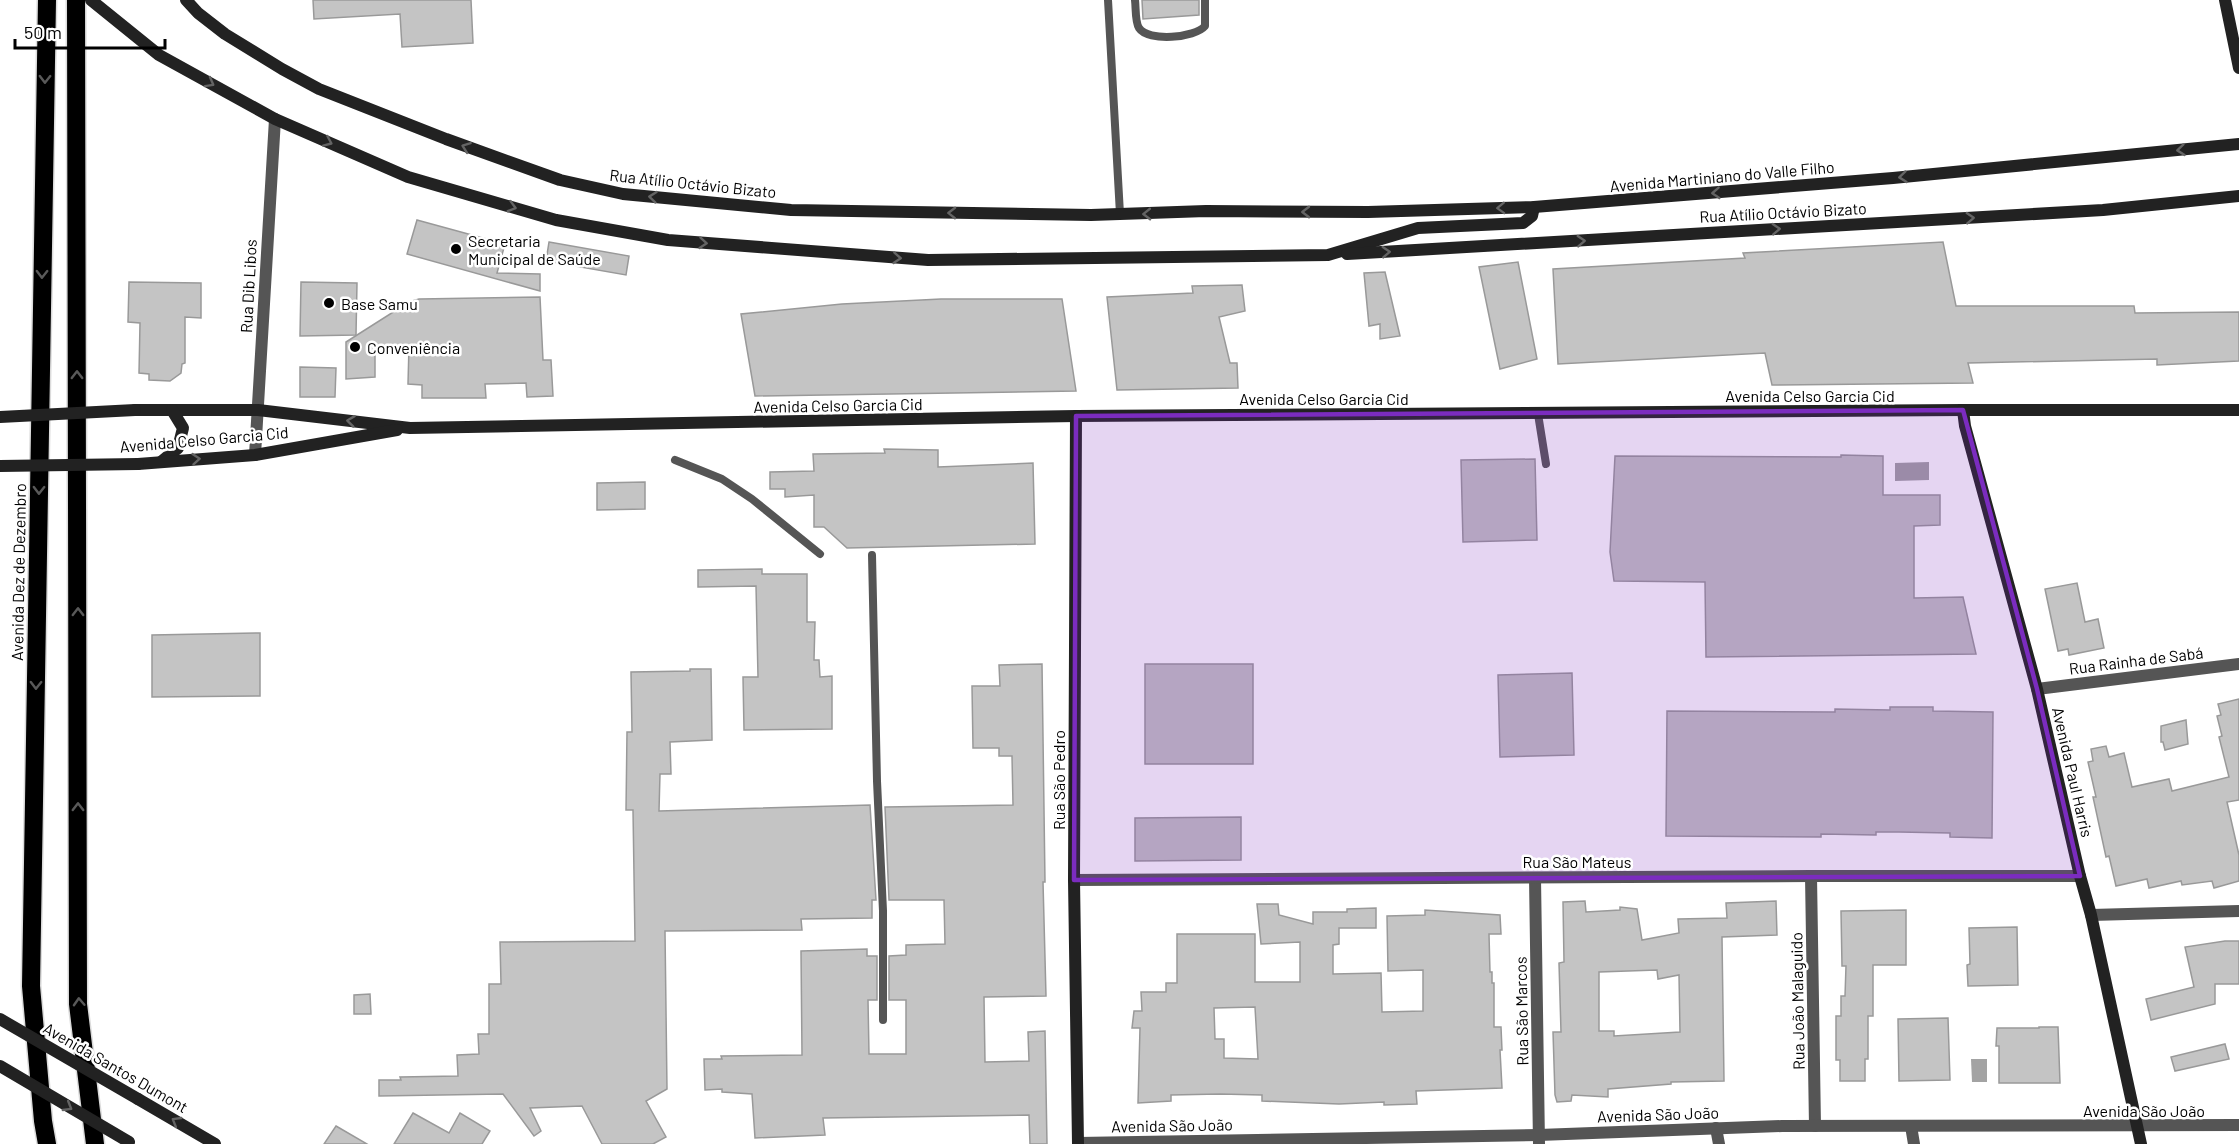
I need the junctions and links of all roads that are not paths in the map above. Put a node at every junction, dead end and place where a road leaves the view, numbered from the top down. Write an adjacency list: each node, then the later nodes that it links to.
1 (47, 0): 51 (highway, Avenida Dez de Dezembro, one-way to 51)
2 (76, 0): 52 (highway, one-way to 2)
3 (91, 0): 10 (street, one-way to 10)
4 (186, 0): 15 (street, Rua Atílio Octávio Bizato, one-way to 4)
5 (1108, 0): 15 (lane)
6 (1135, 0): 7 (lane)
7 (1205, 0)
8 (2226, 0): 9 (street)
9 (2239, 68)
10 (275, 119): 16 (street, one-way to 16); 18 (street, Rua Dib Libos)
11 (2239, 144): 13 (street, Avenida Martiniano do Valle Filho, one-way to 13)
12 (2239, 196): 16 (street, Rua Atílio Octávio Bizato, one-way to 12)
13 (1534, 207): 14 (street, Avenida Martiniano do Valle Filho, one-way to 14); 16 (street)
14 (1206, 211): 15 (street, Rua Atílio Octávio Bizato, one-way to 15)
15 (1120, 214)
16 (1328, 255)
17 (171, 410): 18 (street, Avenida Celso Garcia Cid); 23 (street, Avenida Celso Garcia Cid, bridge); 27 (street)
18 (258, 410): 24 (street, Avenida Celso Garcia Cid, one-way to 18); 25 (street, Rua Dib Libos)
19 (1963, 410): 20 (street, Avenida Celso Garcia Cid); 21 (street, Avenida Celso Garcia Cid); 33 (street, Avenida Paul Harris)
20 (2239, 410)
21 (1538, 414): 22 (street, Avenida Celso Garcia Cid); 28 (lane)
22 (1076, 416): 24 (street, Avenida Celso Garcia Cid); 37 (street, Rua São Pedro)
23 (0, 417)
24 (410, 428): 25 (street, Avenida Celso Garcia Cid)
25 (255, 455): 27 (street, Avenida Celso Garcia Cid, one-way to 25)
26 (675, 460): 30 (lane)
27 (161, 462): 29 (street, Avenida Celso Garcia Cid, bridge)
28 (1546, 464)
29 (0, 465)
30 (820, 554)
31 (872, 555): 41 (lane)
32 (2239, 664): 33 (street, Rua Rainha de Sabá)
33 (2037, 689): 35 (street, Avenida Paul Harris)
34 (1811, 876): 35 (street, Rua São Mateus); 36 (street, Rua São Mateus); 44 (street, Rua João Malaguido)
35 (2080, 876): 39 (street, Avenida Paul Harris)
36 (1535, 878): 37 (street, Rua São Mateus); 48 (street, Rua São Marcos)
37 (1074, 880): 50 (street, Rua São Pedro)
38 (2239, 911): 39 (street)
39 (2091, 915): 46 (street, Avenida Paul Harris)
40 (0, 1019): 53 (street, Avenida Santos Dumont, one-way to 40, bridge)
41 (883, 1020)
42 (0, 1066): 49 (street, one-way to 49, bridge)
43 (2239, 1125): 46 (street, Avenida São João)
44 (1815, 1126): 45 (street, Avenida São João); 47 (street, Avenida São João)
45 (1911, 1126): 46 (street, Avenida São João); 55 (street)
46 (2137, 1126): 56 (street, Avenida Paul Harris)
47 (1716, 1128): 48 (street, Avenida São João); 54 (street)
48 (1539, 1139): 50 (street, Avenida São João)
49 (130, 1143)
50 (1078, 1143)
51 (47, 1144)
52 (95, 1144)
53 (215, 1144)
54 (1719, 1144)
55 (1914, 1144)
56 (2141, 1144)

